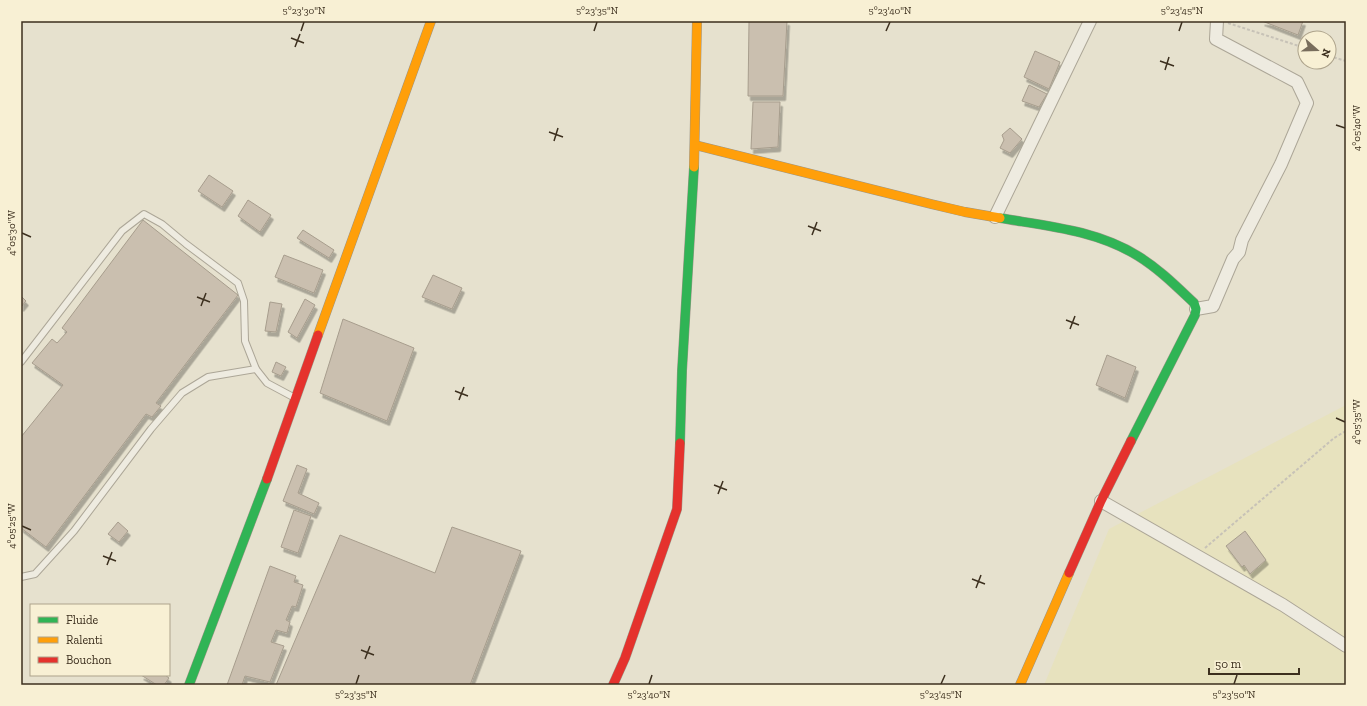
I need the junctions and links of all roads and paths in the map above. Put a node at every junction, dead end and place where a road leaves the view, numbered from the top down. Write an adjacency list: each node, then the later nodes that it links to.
1 (431, 21): 11 (street)
2 (697, 21): 6 (street)
3 (1090, 21): 7 (street)
4 (1222, 22): 5 (path); 8 (street)
5 (1297, 45)
6 (695, 145): 7 (street); 18 (street)
7 (995, 217): 8 (street)
8 (1196, 309): 13 (street)
9 (21, 362): 10 (lane)
10 (256, 369): 11 (lane); 15 (lane)
11 (296, 398): 17 (street)
12 (1346, 431): 14 (path)
13 (1101, 501): 14 (street); 19 (street)
14 (1197, 555): 16 (street)
15 (21, 577)
16 (1346, 646)
17 (189, 685)
18 (613, 685)
19 (1020, 685)

